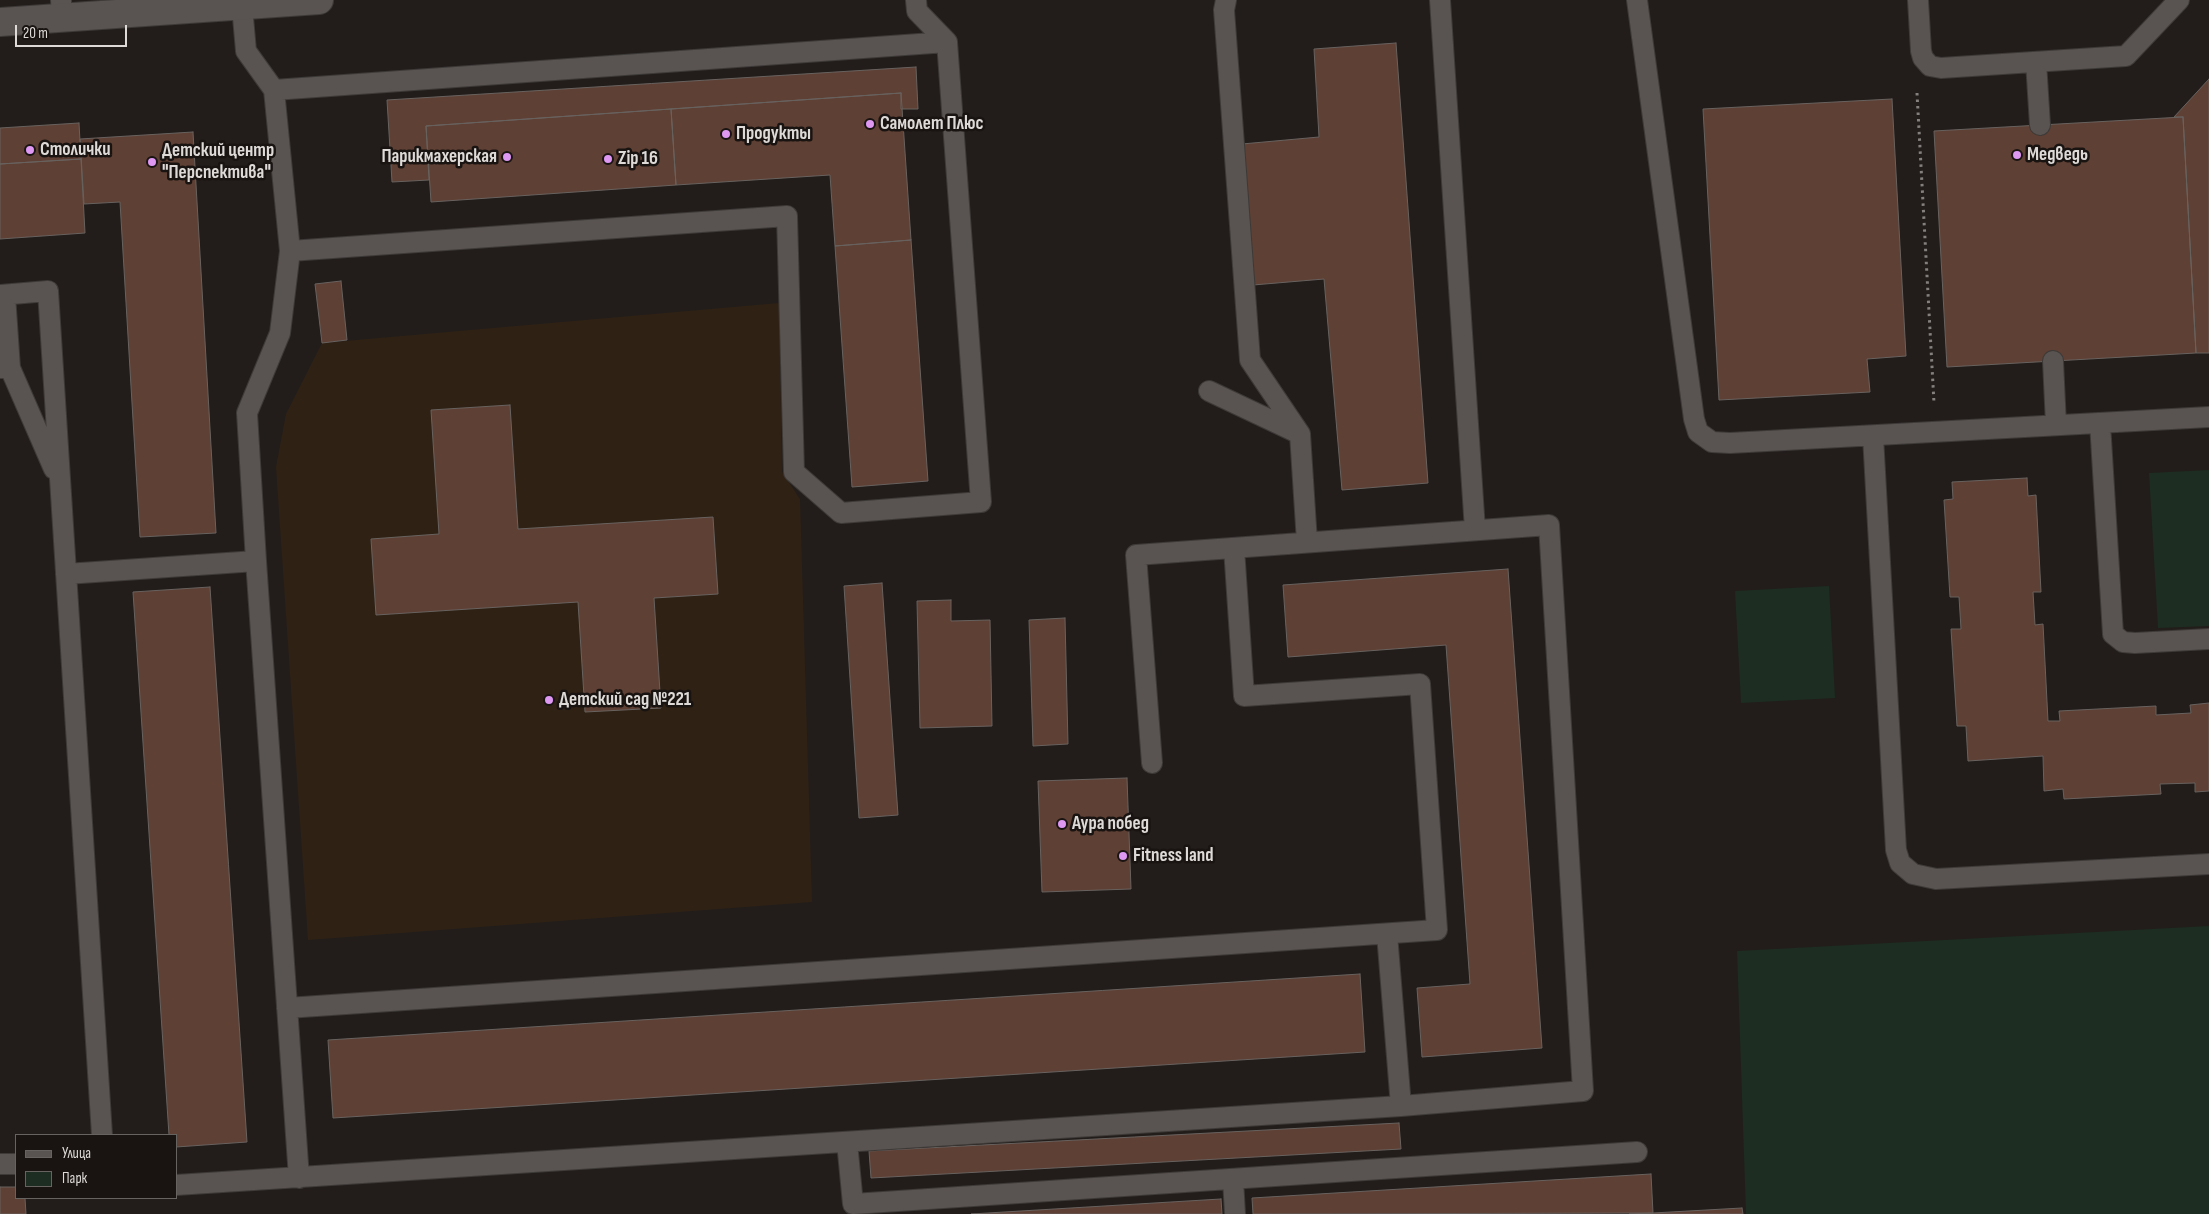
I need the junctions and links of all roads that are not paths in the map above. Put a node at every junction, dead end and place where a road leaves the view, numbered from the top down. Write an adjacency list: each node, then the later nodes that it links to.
1 (319, 0): 8 (street)
2 (916, 0): 11 (lane)
3 (1226, 0): 23 (lane)
4 (1440, 0): 26 (lane)
5 (1637, 0): 24 (lane)
6 (1918, 0): 12 (lane)
7 (2179, 0): 12 (lane)
8 (242, 6): 9 (street); 13 (lane)
9 (62, 9): 10 (street)
10 (0, 22)
11 (948, 42): 13 (lane); 15 (lane)
12 (2036, 62): 14 (lane)
13 (274, 90): 15 (lane)
14 (2040, 125)
15 (290, 251): 29 (lane)
16 (3, 295): 18 (lane); 25 (lane)
17 (2053, 361): 22 (lane)
18 (5, 368): 25 (lane)
19 (1209, 391): 23 (lane)
20 (2209, 417): 21 (lane)
21 (2100, 423): 22 (lane); 31 (lane)
22 (2056, 425): 24 (lane)
23 (1300, 434): 27 (lane)
24 (1873, 436): 33 (lane)
25 (60, 484): 30 (lane)
26 (1475, 530): 27 (lane); 36 (lane)
27 (1307, 542): 28 (lane)
28 (1234, 548): 32 (lane); 34 (lane)
29 (256, 561): 30 (lane); 35 (lane)
30 (66, 574): 37 (lane)
31 (2209, 639)
32 (1152, 763)
33 (2209, 864)
34 (1387, 934): 35 (lane); 36 (lane)
35 (287, 1008): 42 (lane)
36 (1401, 1106): 38 (lane)
37 (102, 1134)
38 (847, 1142): 42 (lane); 43 (lane)
39 (1638, 1152): 43 (lane)
40 (0, 1164): 41 (lane)
41 (15, 1164)
42 (299, 1178): 44 (lane)
43 (1233, 1179): 45 (lane)
44 (178, 1185)
45 (1235, 1214)

